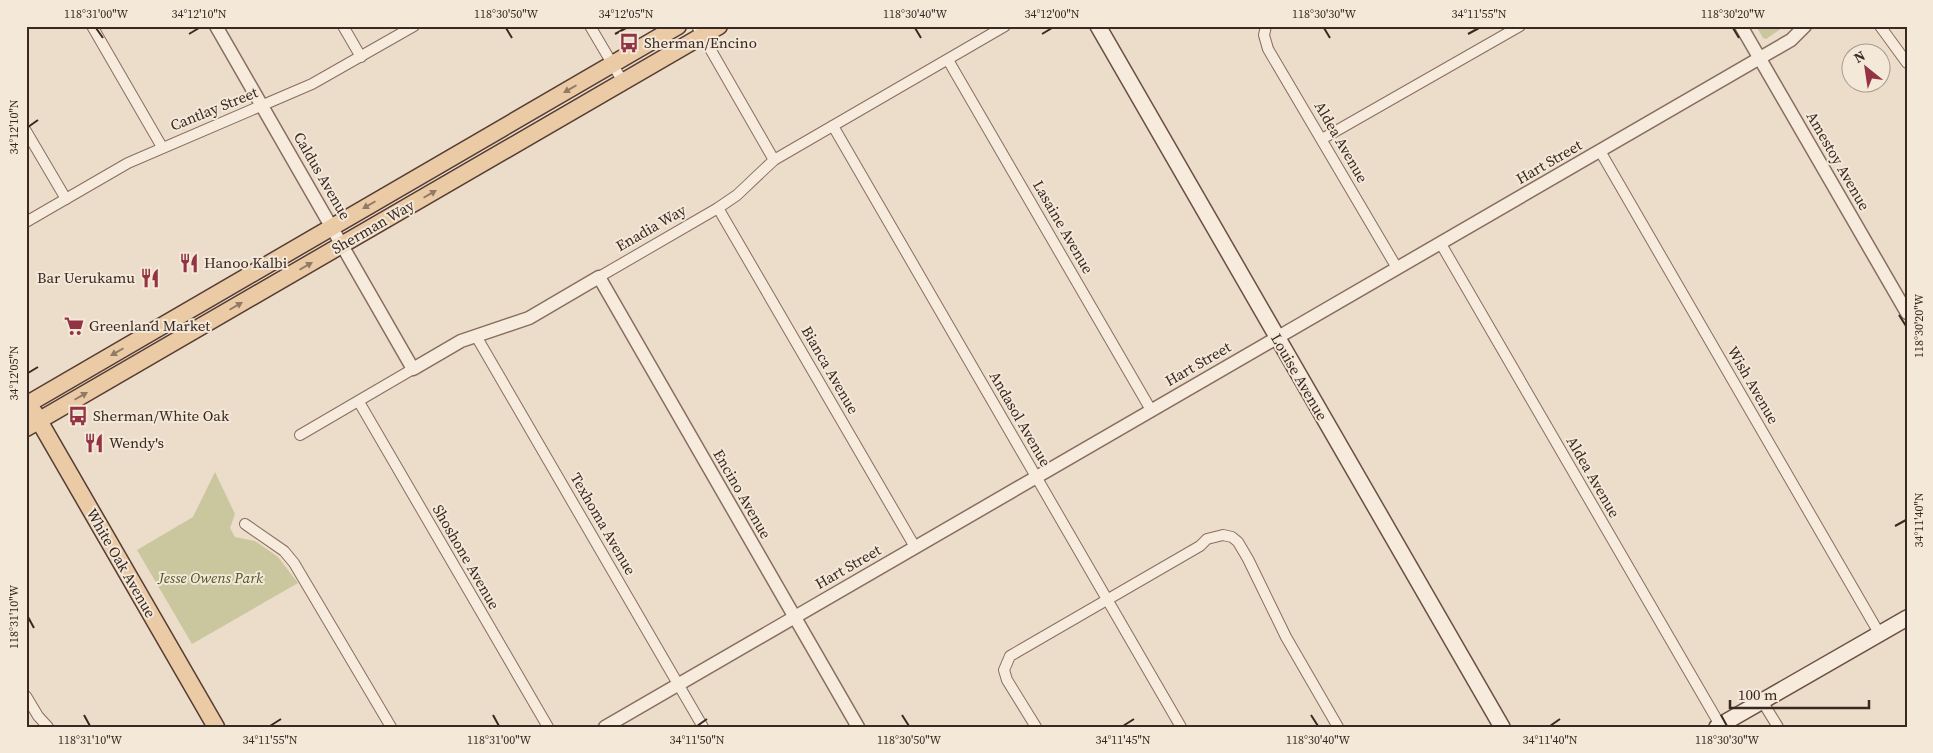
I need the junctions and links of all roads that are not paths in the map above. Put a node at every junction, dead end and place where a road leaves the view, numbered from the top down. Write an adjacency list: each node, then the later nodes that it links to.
1 (92, 26): 27 (street)
2 (216, 26): 23 (street, Caldus Avenue)
3 (343, 26): 17 (street)
4 (414, 26): 17 (street, Cantlay Street)
5 (590, 26): 21 (street)
6 (678, 26): 21 (main road, Sherman Way)
7 (719, 26): 15 (main road, Sherman Way)
8 (1006, 26): 19 (street, Enadia Way)
9 (1098, 26): 40 (main road, Louise Avenue)
10 (1520, 26): 26 (street)
11 (1741, 26): 18 (street, Amestoy Avenue)
12 (1806, 26): 18 (street, Hart Street)
13 (1880, 26): 16 (street)
14 (1265, 28): 26 (street, Aldea Avenue)
15 (700, 31): 22 (main road, Sherman Way); 29 (street)
16 (1903, 48): 20 (street)
17 (361, 57): 23 (street, Cantlay Street)
18 (1759, 58): 28 (street, Hart Street); 38 (street, Amestoy Avenue)
19 (948, 60): 24 (street, Enadia Way); 44 (street, Lasaine Avenue)
20 (1907, 63)
21 (612, 64): 22 (street); 33 (main road, Sherman Way, one-way to 33)
22 (623, 82): 35 (main road, Sherman Way, one-way to 22)
23 (263, 106): 27 (street, Cantlay Street); 33 (street, Caldus Avenue)
24 (833, 126): 29 (street, Enadia Way); 47 (street, Andasol Avenue)
25 (26, 131): 30 (street)
26 (1322, 139): 36 (street, Aldea Avenue)
27 (162, 147): 30 (street, Cantlay Street)
28 (1600, 151): 34 (street, Hart Street); 53 (street, Wish Avenue)
29 (774, 160): 31 (street, Enadia Way)
30 (66, 199): 32 (street, Cantlay Street)
31 (718, 208): 37 (street, Enadia Way); 49 (street, Bianca Avenue)
32 (26, 222)
33 (332, 227): 35 (street, Caldus Avenue); 43 (main road, Sherman Way, one-way to 43)
34 (1441, 244): 36 (street, Hart Street); 57 (street, Aldea Avenue)
35 (342, 245): 41 (street, Caldus Avenue); 45 (main road, Sherman Way, one-way to 35)
36 (1397, 268): 40 (street, Hart Street)
37 (599, 277): 39 (street, Enadia Way); 51 (street, Encino Avenue)
38 (1907, 313)
39 (476, 336): 41 (street, Enadia Way); 54 (street, Texhoma Avenue)
40 (1276, 338): 44 (street, Hart Street); 68 (main road, Louise Avenue)
41 (413, 369): 42 (street, Enadia Way)
42 (359, 402): 46 (street, Enadia Way); 61 (street, Shoshone Avenue)
43 (27, 403): 45 (main road, White Oak Avenue)
44 (1152, 410): 47 (street, Hart Street)
45 (32, 424): 59 (main road, White Oak Avenue)
46 (300, 435)
47 (1036, 476): 49 (street, Hart Street); 50 (street, Andasol Avenue)
48 (245, 524): 60 (street)
49 (915, 547): 51 (street, Hart Street)
50 (1108, 599): 65 (street); 66 (street, Andasol Avenue); 67 (street)
51 (794, 616): 54 (street, Hart Street); 64 (street, Encino Avenue)
52 (1907, 618): 53 (main road)
53 (1880, 633): 56 (main road)
54 (678, 684): 62 (street, Hart Street); 63 (street, Texhoma Avenue)
55 (26, 696): 58 (street)
56 (1762, 701): 57 (main road); 69 (street)
57 (1718, 726)
58 (48, 727)
59 (216, 727)
60 (391, 727)
61 (548, 727)
62 (605, 727)
63 (703, 727)
64 (858, 727)
65 (1036, 727)
66 (1181, 727)
67 (1338, 727)
68 (1502, 727)
69 (1778, 727)

